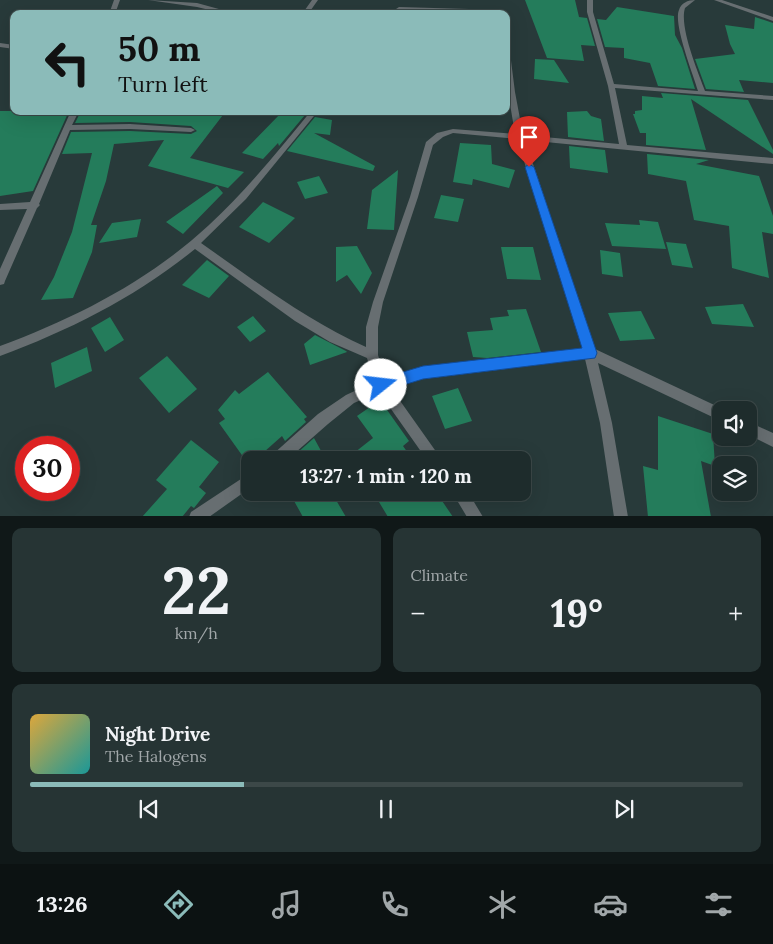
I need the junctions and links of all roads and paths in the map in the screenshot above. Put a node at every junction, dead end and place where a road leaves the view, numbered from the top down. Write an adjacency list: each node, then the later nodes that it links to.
1 (151, 0): 5 (street)
2 (590, 0): 7 (street)
3 (692, 0): 9 (street)
4 (717, 0): 6 (street)
5 (218, 10)
6 (773, 19)
7 (611, 86): 9 (street); 16 (street)
8 (510, 91): 15 (street)
9 (702, 93): 10 (street)
10 (773, 98)
11 (73, 115): 13 (street)
12 (312, 115): 20 (street)
13 (68, 128): 14 (street); 18 (street)
14 (191, 130)
15 (520, 138): 16 (street); 23 (street); 24 (street)
16 (624, 148): 17 (street)
17 (773, 161)
18 (35, 205): 19 (street); 21 (street)
19 (0, 207)
20 (195, 244): 22 (street); 24 (street)
21 (0, 281)
22 (0, 351)
23 (590, 353): 25 (street); 26 (street); 35 (street)
24 (372, 355): 25 (street)
25 (381, 385): 29 (street); 30 (street)
26 (712, 411)
27 (757, 432): 28 (street)
28 (773, 440)
29 (287, 451)
30 (429, 451)
31 (241, 486): 33 (street)
32 (465, 501): 34 (street)
33 (196, 516)
34 (476, 516)
35 (621, 516)

